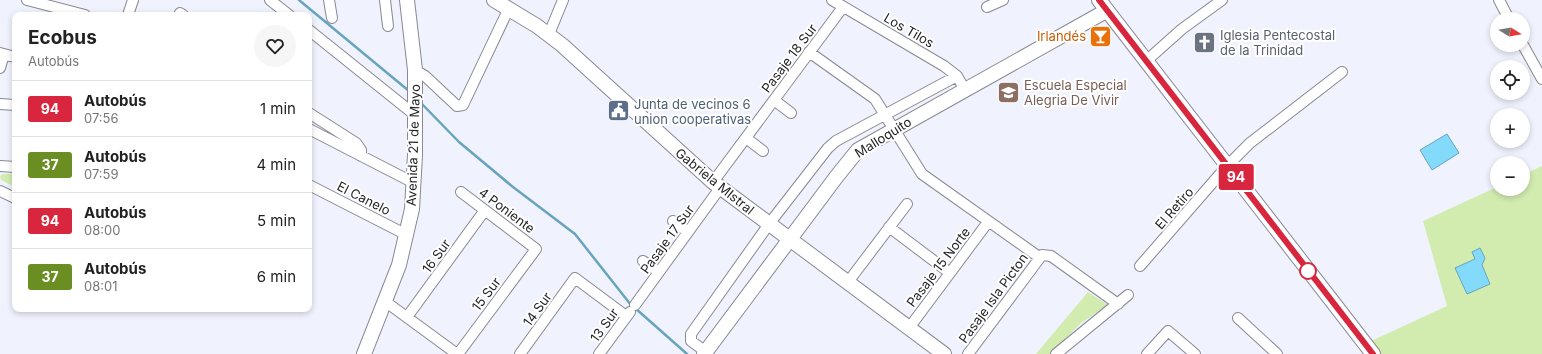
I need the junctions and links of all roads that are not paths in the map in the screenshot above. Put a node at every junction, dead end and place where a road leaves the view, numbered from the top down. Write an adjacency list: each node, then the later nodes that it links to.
1 (27, 0): 17 (street)
2 (132, 0): 18 (street)
3 (270, 0): 19 (street)
4 (330, 0): 21 (street)
5 (385, 0): 22 (street)
6 (407, 0): 31 (street, Avenida 21 de Mayo)
7 (494, 0): 16 (street, Gabriela MIstral)
8 (563, 0): 24 (street)
9 (832, 0): 14 (street, Los Tilos)
10 (1003, 0): 15 (street)
11 (1222, 0): 29 (street)
12 (1499, 0): 20 (street)
13 (1103, 5): 29 (street); 35 (street, Malloquito)
14 (843, 7): 25 (street, Pasaje 18 Sur); 33 (street, Los Tilos)
15 (987, 7)
16 (509, 8): 24 (street, Gabriela MIstral); 31 (street)
17 (73, 12)
18 (129, 12)
19 (285, 12)
20 (1505, 12)
21 (332, 18)
22 (388, 26)
23 (312, 32): 39 (street)
24 (549, 34): 52 (street, Gabriela MIstral)
25 (810, 52): 36 (street, Pasaje 18 Sur); 41 (street)
26 (1527, 52): 34 (street)
27 (2, 54): 28 (street); 30 (street)
28 (12, 56)
29 (1145, 62): 49 (street)
30 (0, 68)
31 (415, 70): 39 (street, Avenida 21 de Mayo)
32 (1342, 72): 49 (street, El Retiro)
33 (956, 76): 35 (street, Los Tilos); 41 (street, Malloquito)
34 (1542, 79)
35 (965, 90): 43 (street, Malloquito)
36 (774, 100): 40 (street); 45 (street, Pasaje 18 Sur)
37 (0, 104): 38 (street)
38 (12, 105)
39 (415, 110): 51 (street, Avenida 21 de Mayo)
40 (791, 113)
41 (886, 114): 43 (street); 61 (street, Malloquito)
42 (312, 115): 47 (street)
43 (894, 129): 60 (street); 65 (street, Malloquito)
44 (312, 131): 47 (street)
45 (746, 138): 46 (street); 52 (street, Pasaje 18 Sur)
46 (763, 151)
47 (362, 156): 51 (street)
48 (0, 166): 50 (street)
49 (1227, 166): 69 (street, El Retiro); 91 (street)
50 (12, 167)
51 (414, 183): 64 (street, Avenida 21 de Mayo)
52 (716, 185): 61 (street, Gabriela MIstral); 63 (street, Pasaje 17 Sur)
53 (312, 187): 64 (street, El Canelo)
54 (0, 191): 56 (street)
55 (461, 192): 58 (street, 4 Poniente)
56 (12, 197)
57 (907, 204): 62 (street)
58 (485, 210): 66 (street, 4 Poniente); 77 (street, 16 Sur)
59 (673, 221): 63 (street)
60 (988, 222): 67 (street); 71 (street, Pasaje 15 Norte)
61 (769, 224): 65 (street, Gabriela MIstral); 80 (street, Malloquito)
62 (889, 227): 71 (street); 72 (street)
63 (688, 232): 70 (street, Pasaje 17 Sur)
64 (407, 235): 74 (street, Avenida 21 de Mayo)
65 (790, 240): 72 (street, Gabriela MIstral); 80 (street, Malloquito)
66 (536, 249): 82 (street, 15 Sur)
67 (1039, 257): 75 (street); 86 (street, Pasaje Isla Picton)
68 (643, 261): 70 (street)
69 (1140, 266)
70 (659, 272): 76 (street, Pasaje 17 Sur)
71 (950, 273): 79 (street, Pasaje 15 Norte)
72 (848, 282): 79 (street, Gabriela MIstral)
73 (1128, 296): 75 (street)
74 (386, 302): 77 (street); 81 (street, Avenida 21 de Mayo)
75 (1118, 304): 87 (street)
76 (630, 311): 83 (street, 14 Sur); 84 (street, 13 Sur)
77 (407, 318): 82 (street)
78 (1238, 318): 90 (street)
79 (909, 328): 85 (street, Gabriela MIstral)
80 (705, 353)
81 (364, 354)
82 (458, 354)
83 (520, 354)
84 (599, 354)
85 (944, 354)
86 (968, 354)
87 (1056, 354)
88 (1147, 354): 89 (street)
89 (1195, 354)
90 (1277, 354)
91 (1373, 354)

